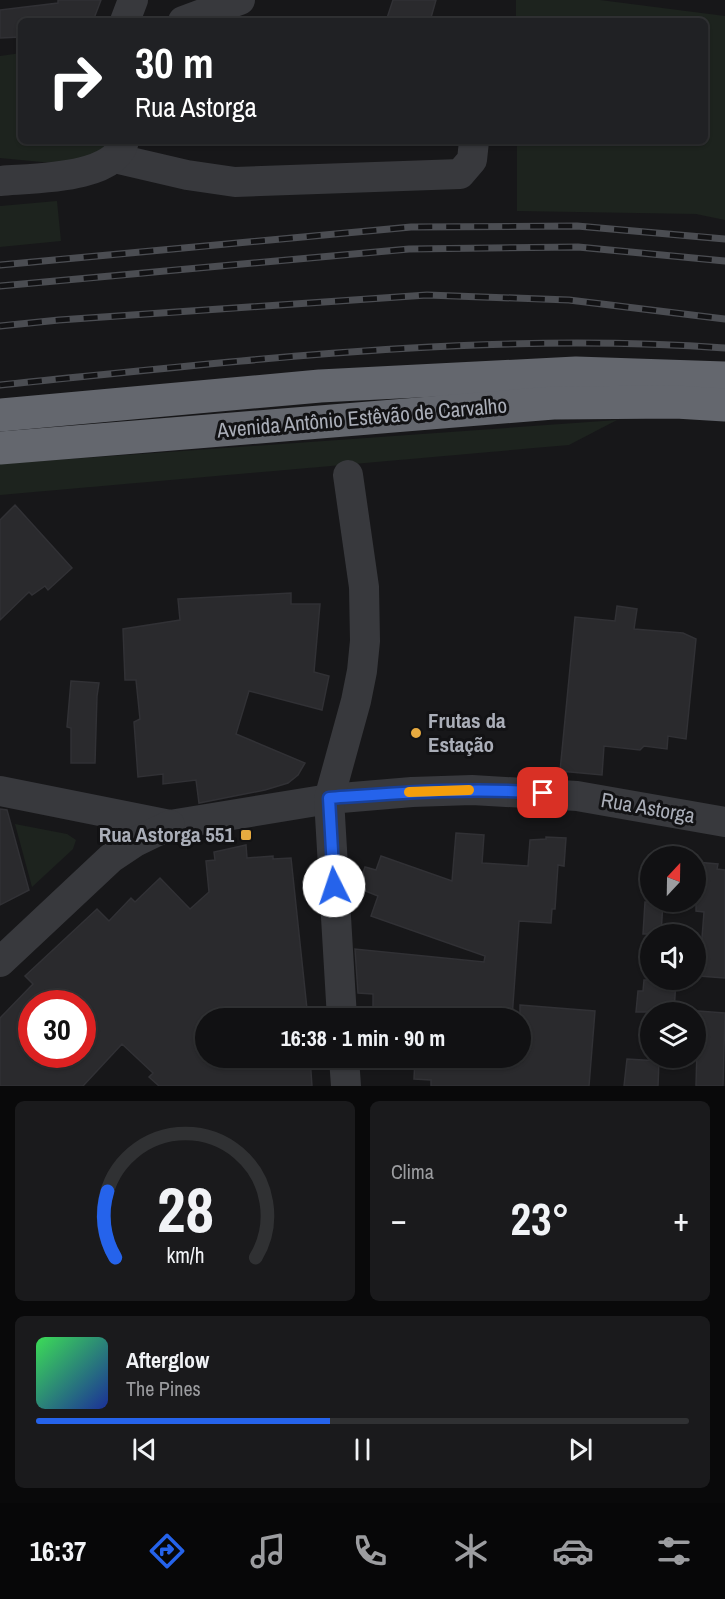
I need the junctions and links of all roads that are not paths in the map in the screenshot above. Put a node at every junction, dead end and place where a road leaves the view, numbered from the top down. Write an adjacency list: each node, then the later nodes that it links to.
1 (112, 0): 4 (street)
2 (133, 0): 5 (street)
3 (240, 0): 6 (street)
4 (114, 18)
5 (126, 18)
6 (191, 18)
7 (474, 144): 8 (street)
8 (119, 150): 9 (street)
9 (0, 181)
10 (725, 378): 12 (highway, Avenida Antônio Estêvão de Carvalho)
11 (725, 405): 13 (highway, Avenida Antônio Estêvão de Carvalho)
12 (0, 415)
13 (0, 448)
14 (348, 475): 16 (street)
15 (0, 791): 18 (street, Rua Astorga)
16 (329, 798): 17 (street, Rua Astorga); 18 (street, Rua Astorga); 20 (street)
17 (725, 822)
18 (170, 825): 19 (street)
19 (0, 962)
20 (341, 1008)
21 (345, 1068): 22 (street)
22 (346, 1086)

